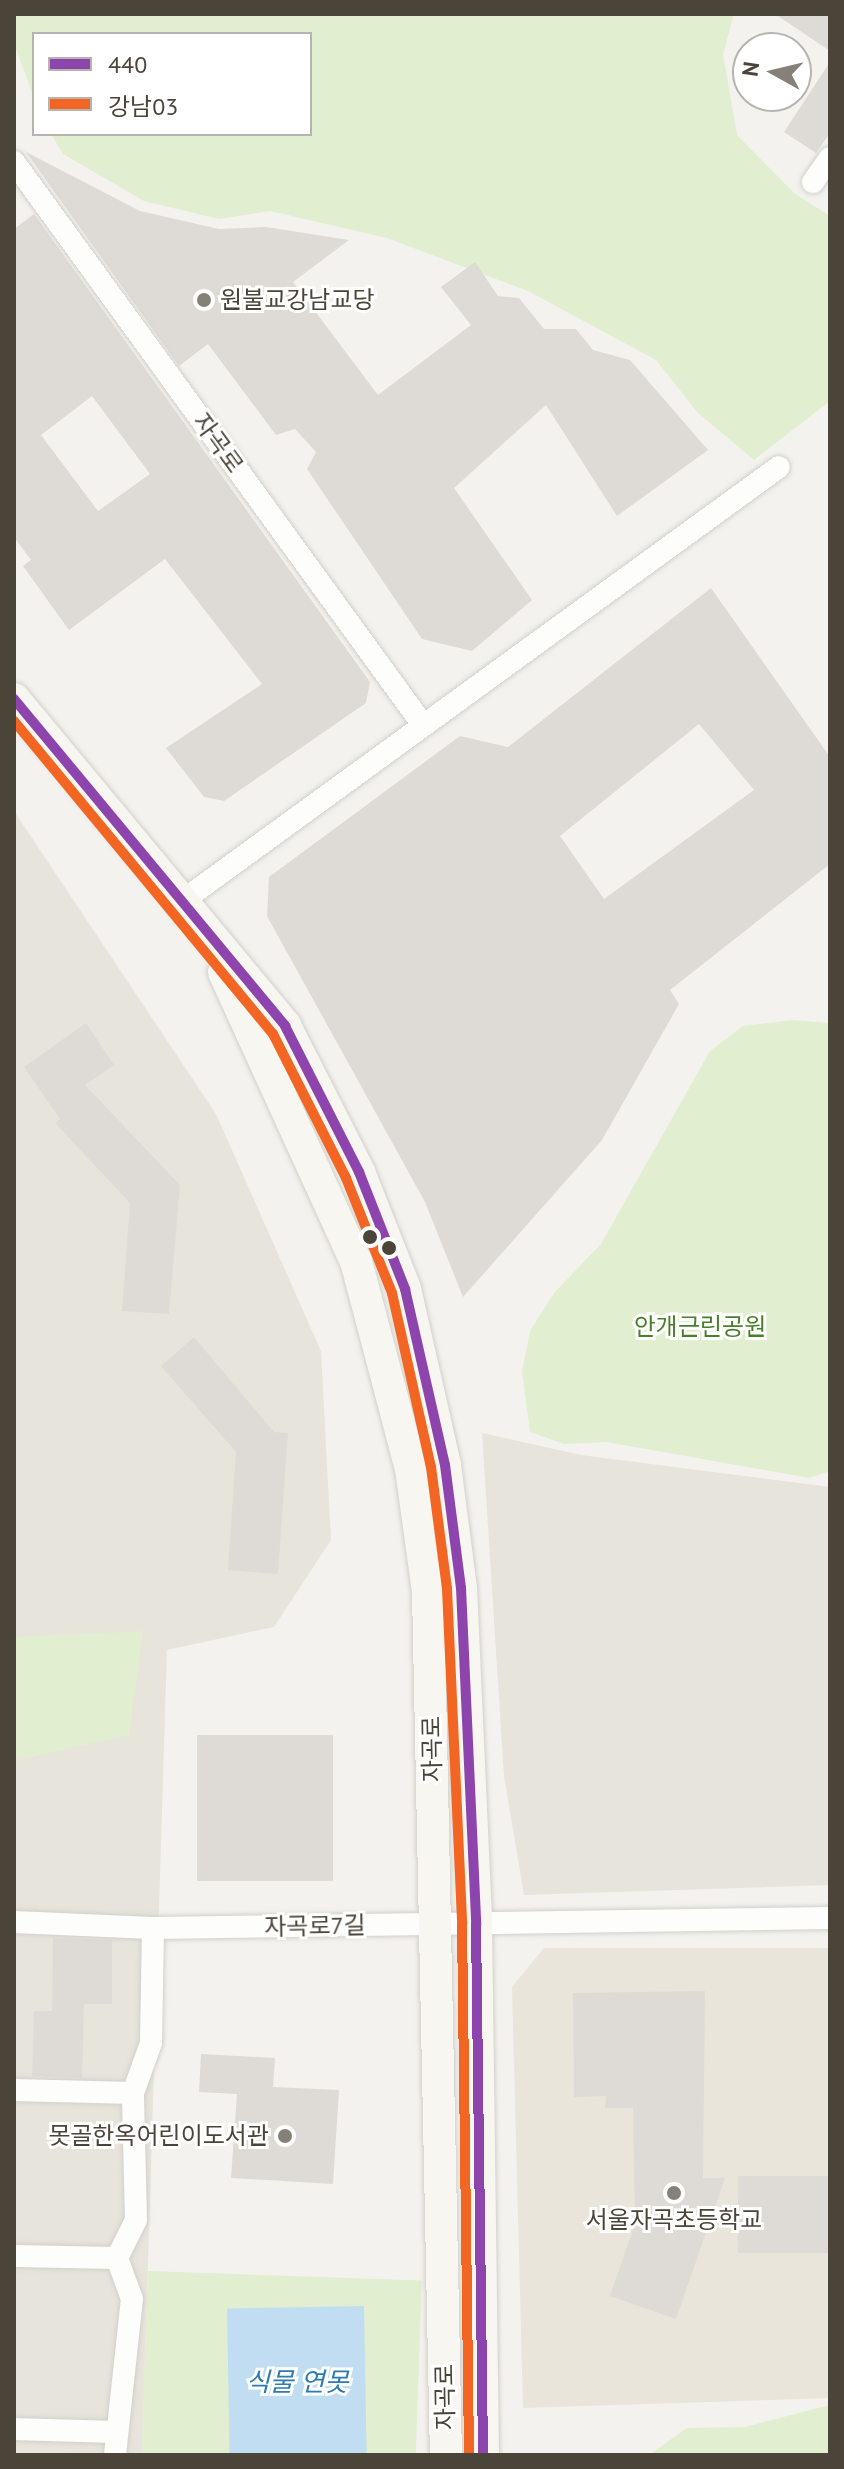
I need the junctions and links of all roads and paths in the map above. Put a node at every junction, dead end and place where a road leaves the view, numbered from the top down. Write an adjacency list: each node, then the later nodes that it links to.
1 (830, 158): 3 (street)
2 (14, 162): 6 (street, 자곡로)
3 (813, 182)
4 (779, 467): 6 (street)
5 (14, 699): 7 (main road, 자곡로)
6 (423, 725): 7 (street)
7 (185, 899): 10 (main road, 자곡로); 11 (main road, 자곡로)
8 (830, 1918): 10 (street, 자곡로7길)
9 (14, 1922): 12 (street, 자곡로7길)
10 (476, 1924): 11 (street, 자곡로7길); 21 (main road, 자곡로)
11 (436, 1925): 12 (street, 자곡로7길); 20 (main road, 자곡로)
12 (153, 1928): 14 (street)
13 (14, 2090): 14 (street)
14 (133, 2093): 16 (street)
15 (14, 2256): 16 (street)
16 (117, 2258): 18 (street)
17 (14, 2429): 18 (street)
18 (114, 2432): 19 (street)
19 (115, 2455)
20 (446, 2455)
21 (483, 2455)

